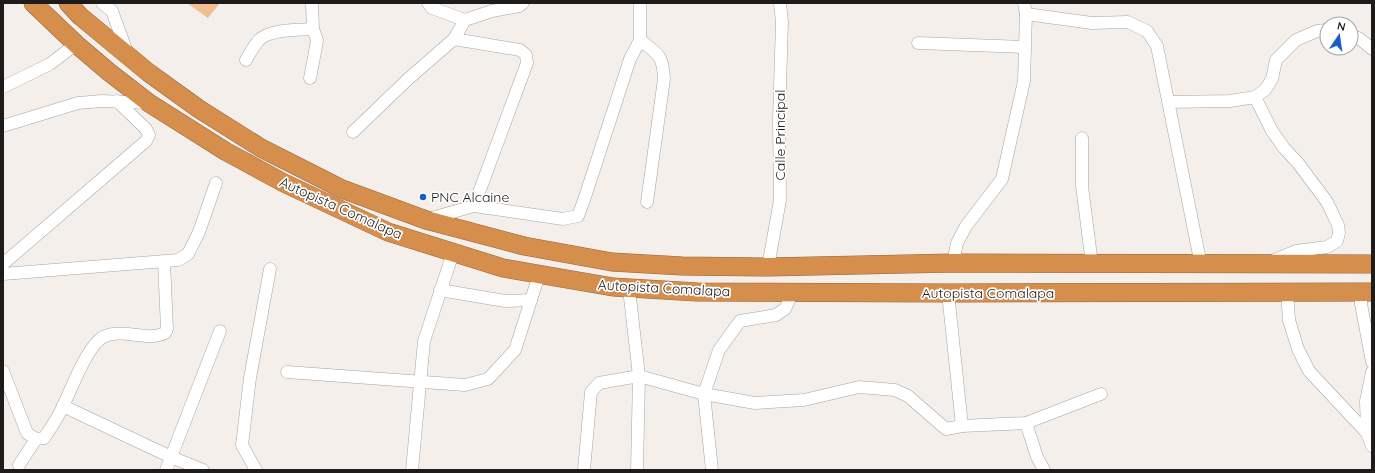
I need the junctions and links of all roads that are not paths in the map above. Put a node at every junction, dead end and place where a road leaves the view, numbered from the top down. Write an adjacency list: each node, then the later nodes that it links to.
1 (34, 3): 17 (highway, Autopista Comalapa)
2 (68, 3): 20 (highway, Autopista Comalapa)
3 (102, 3): 20 (street)
4 (312, 3): 11 (street)
5 (428, 3): 10 (street)
6 (523, 3): 10 (street)
7 (640, 3): 15 (street)
8 (780, 3): 43 (street, Calle Principal)
9 (1025, 9): 18 (street); 26 (street)
10 (465, 20): 13 (street)
11 (313, 29): 21 (street); 22 (street)
12 (1319, 31): 24 (street)
13 (454, 39): 29 (street); 33 (street)
14 (1359, 39): 19 (street)
15 (640, 40): 32 (street); 33 (street)
16 (918, 43): 18 (street)
17 (76, 44): 23 (street); 27 (highway, Autopista Comalapa)
18 (1024, 47): 37 (street)
19 (1372, 49)
20 (128, 56): 34 (highway, Autopista Comalapa)
21 (246, 60)
22 (310, 78)
23 (3, 87)
24 (1255, 97): 26 (street); 40 (street)
25 (117, 101): 27 (street); 28 (street); 38 (street)
26 (1168, 102): 42 (street)
27 (149, 103): 35 (highway, Autopista Comalapa)
28 (3, 126)
29 (353, 132)
30 (1082, 138): 39 (street)
31 (216, 184): 36 (street)
32 (647, 202)
33 (474, 206): 34 (street)
34 (426, 220): 43 (highway, Autopista Comalapa)
35 (453, 253): 46 (highway, Autopista Comalapa); 48 (street)
36 (164, 262): 45 (street); 64 (street)
37 (954, 263): 39 (highway, Autopista Comalapa); 43 (highway, Autopista Comalapa)
38 (3, 264)
39 (1092, 264): 42 (highway, Autopista Comalapa)
40 (1266, 264): 41 (highway, Autopista Comalapa); 42 (highway, Autopista Comalapa)
41 (1372, 264)
42 (1201, 265)
43 (768, 266)
44 (270, 269): 74 (street)
45 (3, 274)
46 (539, 275): 47 (highway, Autopista Comalapa); 53 (street)
47 (629, 289): 49 (highway, Autopista Comalapa); 60 (street)
48 (440, 290): 53 (street); 61 (street)
49 (793, 292): 52 (highway, Autopista Comalapa); 62 (street)
50 (1287, 292): 51 (highway, Autopista Comalapa); 52 (highway, Autopista Comalapa); 67 (street)
51 (1366, 292): 54 (street)
52 (948, 293): 66 (street)
53 (531, 300): 61 (street)
54 (1368, 320): 56 (street)
55 (220, 330): 70 (street)
56 (1372, 362)
57 (3, 371): 68 (street)
58 (287, 372): 61 (street)
59 (1372, 372): 67 (street)
60 (639, 376): 62 (street); 76 (street); 77 (street)
61 (421, 382): 75 (street)
62 (704, 394): 66 (street); 78 (street)
63 (1101, 394): 65 (street)
64 (64, 406): 68 (street); 70 (street)
65 (1026, 423): 66 (street); 79 (street)
66 (962, 426)
67 (1366, 433): 69 (street)
68 (36, 440): 71 (street)
69 (1372, 446)
70 (171, 457): 72 (street); 73 (street)
71 (18, 465)
72 (166, 470)
73 (203, 470)
74 (256, 470)
75 (412, 470)
76 (584, 470)
77 (638, 470)
78 (712, 470)
79 (1044, 470)

